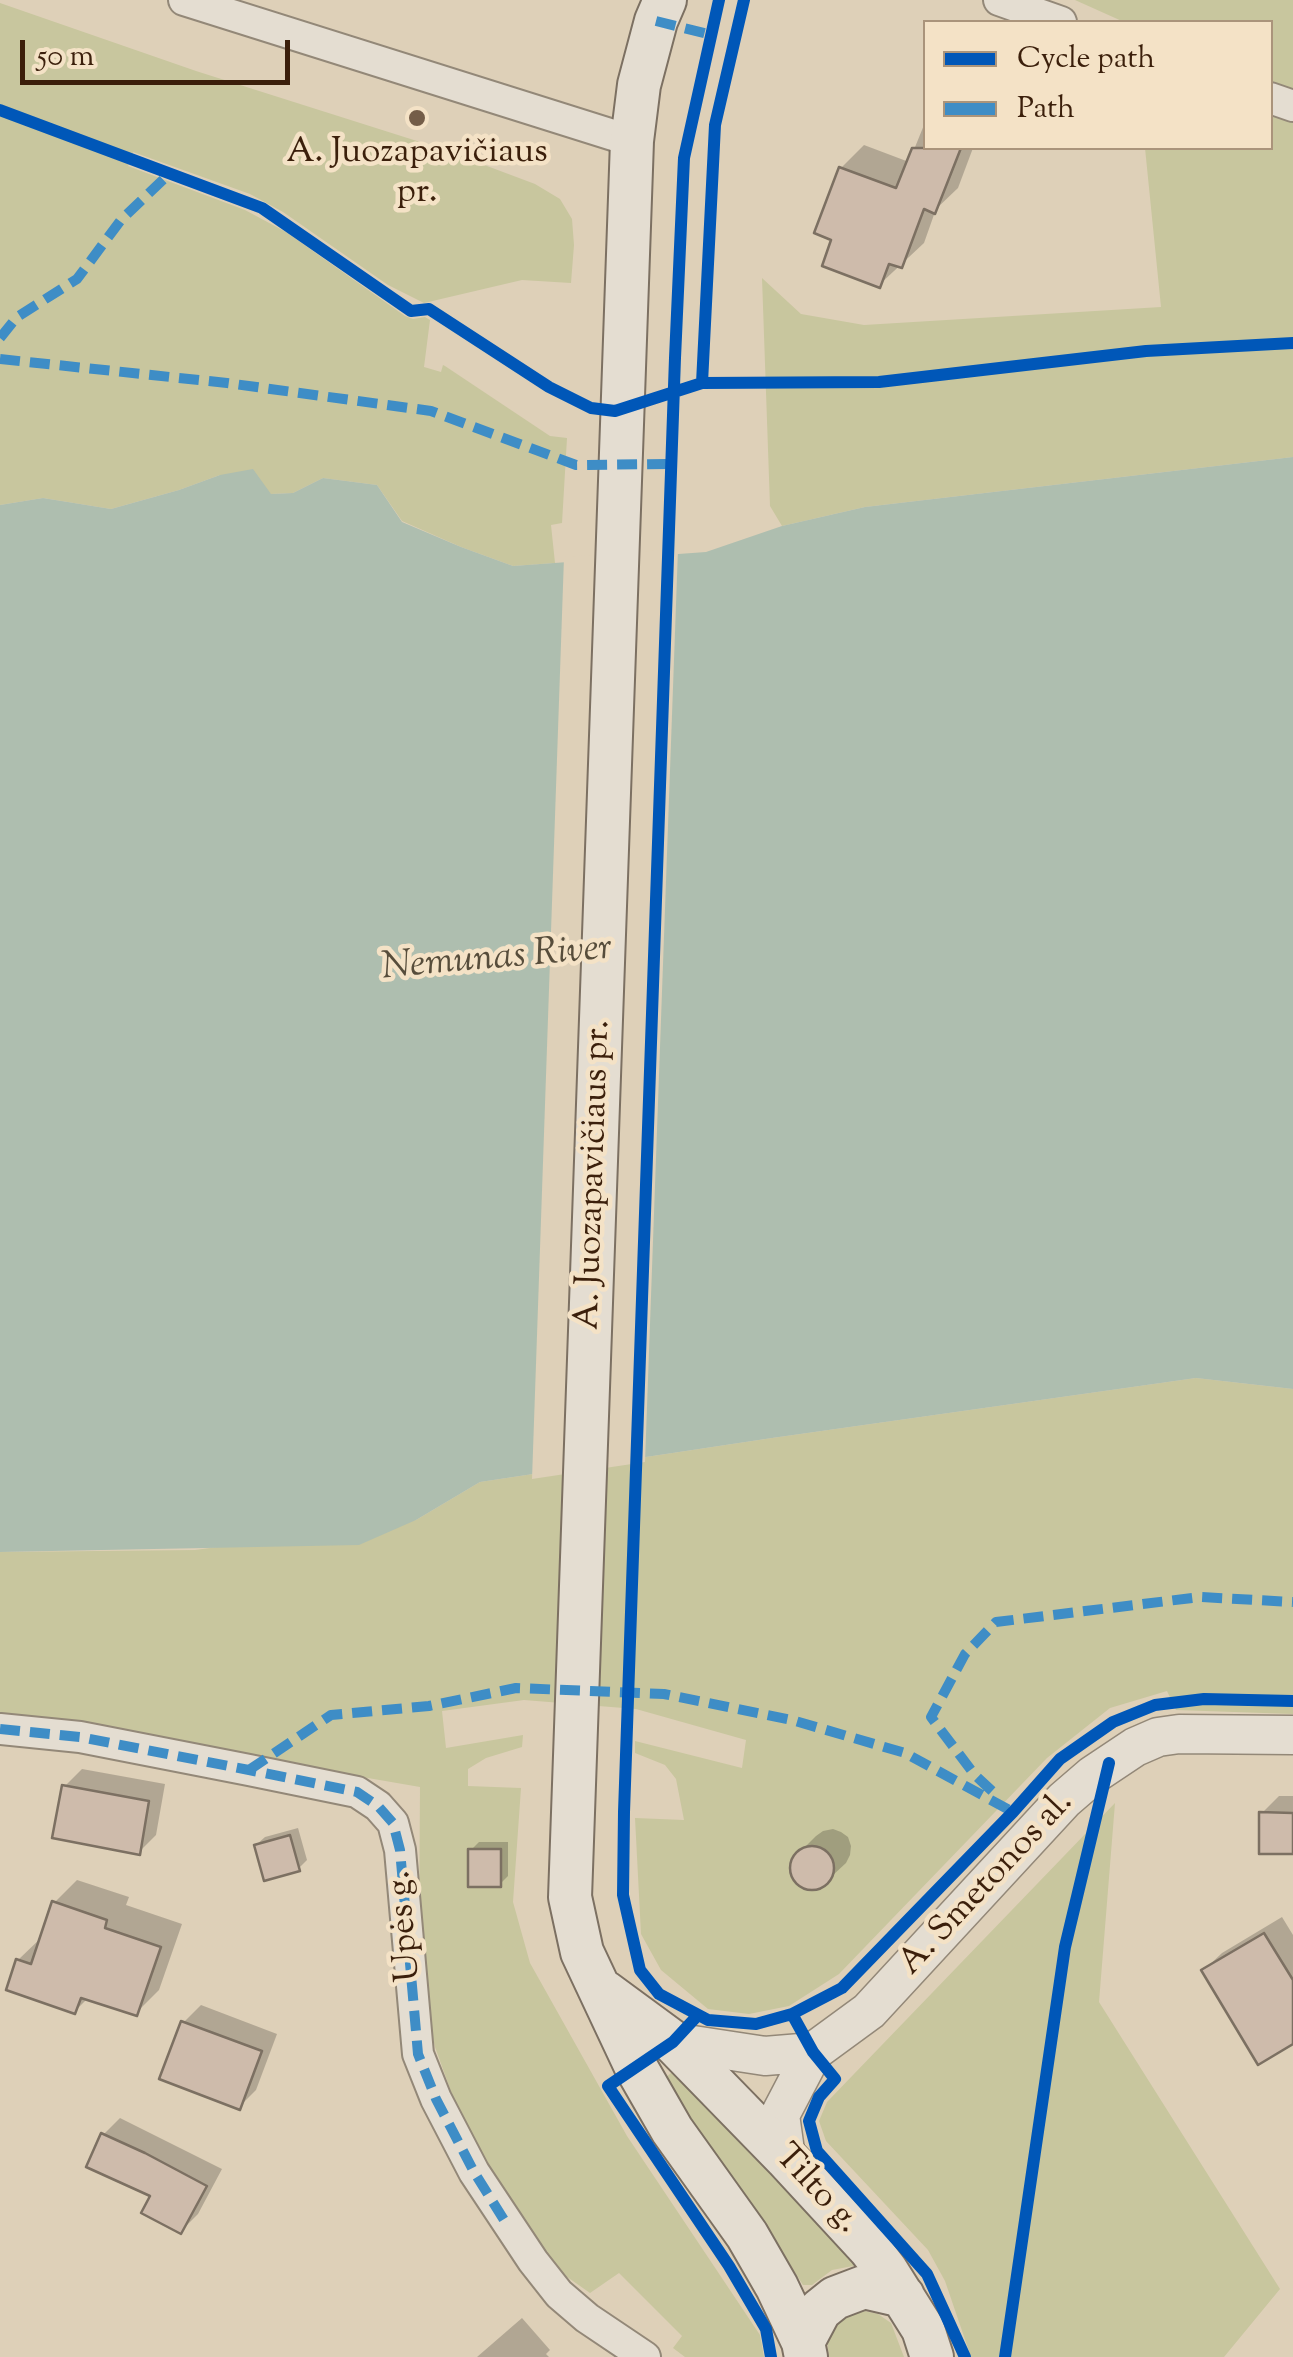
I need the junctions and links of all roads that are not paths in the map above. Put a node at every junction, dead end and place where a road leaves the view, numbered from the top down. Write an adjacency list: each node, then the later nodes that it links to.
1 (184, 0): 5 (street)
2 (665, 0): 5 (main road, A. Juozapavičiaus pr.)
3 (999, 0): 4 (street)
4 (1056, 20)
5 (632, 141): 8 (main road, A. Juozapavičiaus pr.)
6 (0, 1729): 14 (street, Upės g.)
7 (1293, 1735): 10 (street, A. Smetonos al.)
8 (600, 1989): 9 (main road); 13 (main road, A. Juozapavičiaus pr.)
9 (673, 2042): 10 (street); 11 (main road, Tilto g.)
10 (813, 2052): 11 (street, A. Smetonos al.)
11 (786, 2158): 12 (main road, Tilto g.)
12 (903, 2296): 13 (main road); 15 (main road, Tilto g.)
13 (804, 2350)
14 (645, 2357)
15 (932, 2357)

